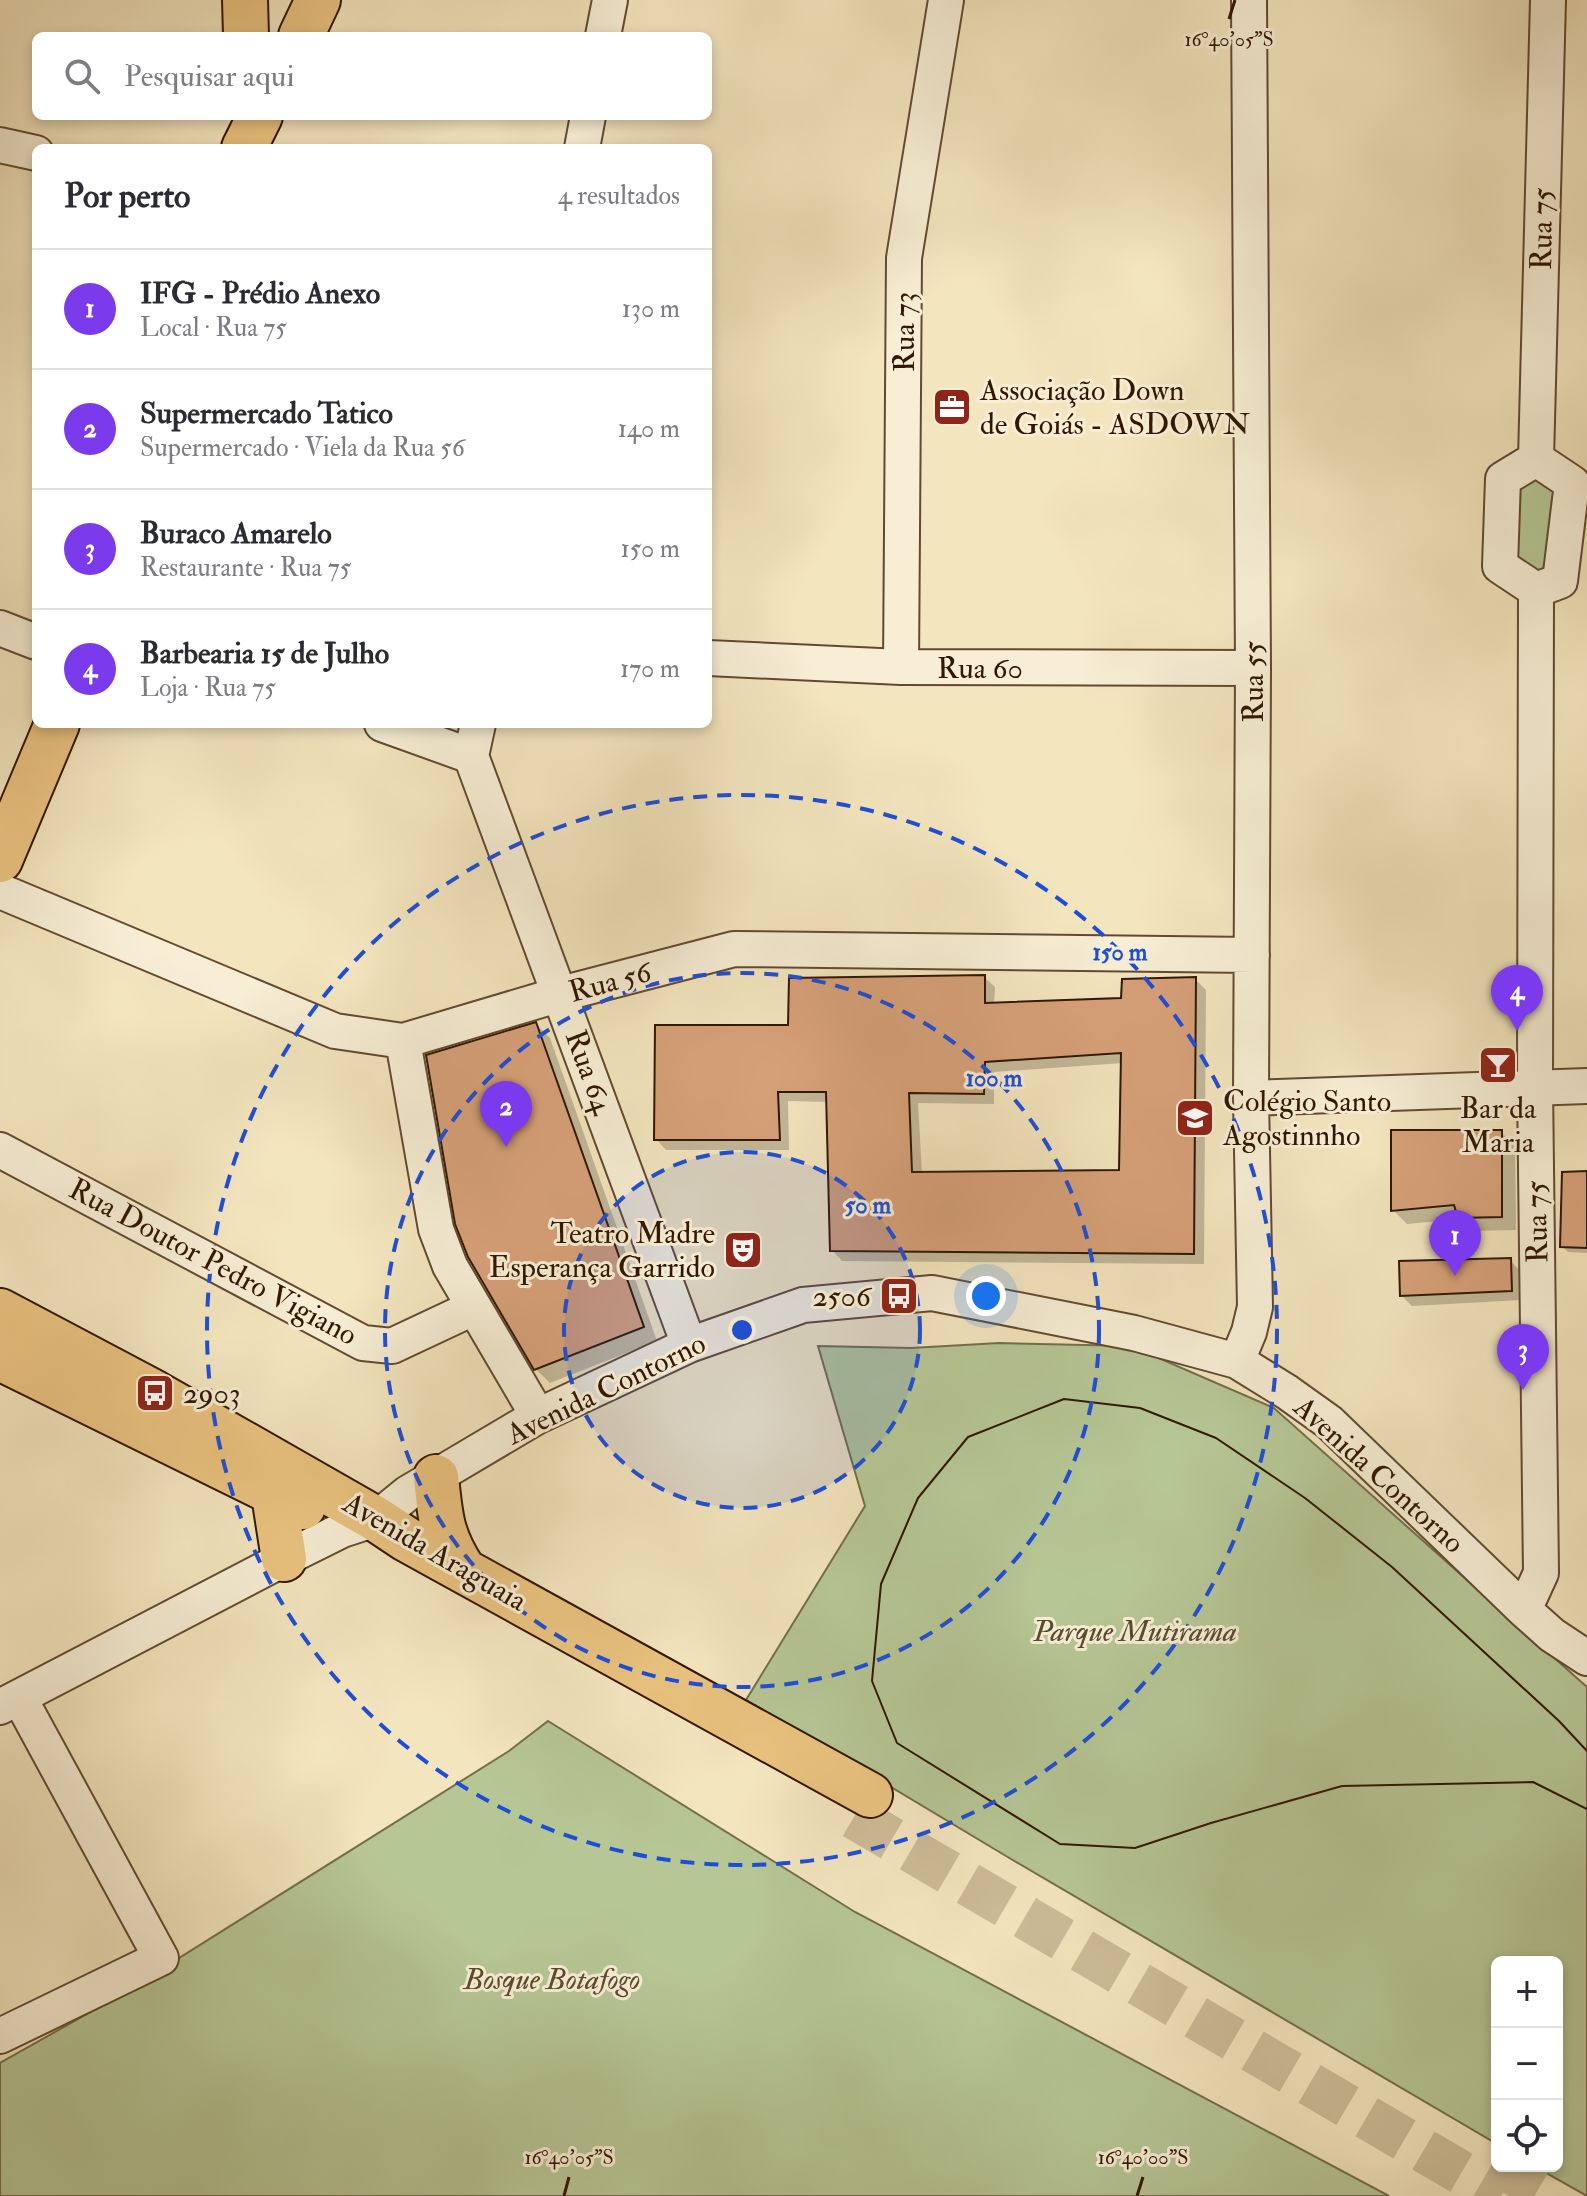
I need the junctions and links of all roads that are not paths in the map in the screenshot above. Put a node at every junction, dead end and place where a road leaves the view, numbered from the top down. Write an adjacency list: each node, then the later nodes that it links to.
1 (245, 0): 7 (main road)
2 (318, 0): 8 (main road)
3 (610, 0): 9 (street)
4 (946, 0): 23 (street, Rua 73)
5 (1249, 0): 24 (street, Rua 55)
6 (1548, 0): 18 (street, Rua 75)
7 (246, 32)
8 (303, 32)
9 (604, 32)
10 (245, 120): 13 (main road)
11 (258, 120): 14 (main road)
12 (587, 120): 15 (street)
13 (244, 144)
14 (246, 144)
15 (583, 144)
16 (0, 145): 17 (street)
17 (32, 152)
18 (1536, 459): 19 (street); 19 (street)
19 (1536, 590): 33 (street, Rua 75)
20 (0, 628): 21 (street)
21 (32, 640)
22 (712, 658): 23 (street, Rua 60)
23 (901, 667): 24 (street, Rua 60)
24 (1253, 668): 30 (street, Rua 55)
25 (55, 728): 28 (main road)
26 (408, 728): 27 (street)
27 (474, 740): 31 (street, Rua 64)
28 (0, 860)
29 (0, 891): 32 (street, Rua 56)
30 (1252, 955): 31 (street, Rua 56); 35 (street, Rua 55)
31 (561, 994): 32 (street, Rua 56); 39 (street, Rua 64)
32 (403, 1041): 37 (street)
33 (1535, 1086): 34 (street); 35 (street); 48 (street, Rua 75)
34 (1587, 1086)
35 (1251, 1098): 41 (street, Rua 55)
36 (0, 1150): 37 (street, Rua Doutor Pedro Vigiano)
37 (473, 1308): 42 (street)
38 (0, 1311): 45 (main road, Avenida Araguaia)
39 (689, 1345): 41 (street, Avenida Contorno); 42 (street, Avenida Contorno)
40 (0, 1358): 44 (main road, Avenida Araguaia)
41 (1237, 1361): 48 (street, Avenida Contorno)
42 (538, 1416): 43 (street, Avenida Contorno)
43 (436, 1477): 45 (street, Avenida Contorno); 47 (main road)
44 (274, 1495): 45 (main road, Avenida Araguaia); 46 (main road)
45 (359, 1525): 46 (street, Avenida Contorno); 47 (main road, Avenida Araguaia); 47 (main road, Avenida Araguaia)
46 (284, 1559): 50 (street, Avenida Contorno)
47 (462, 1568)
48 (1524, 1610): 49 (street, Avenida Contorno)
49 (1587, 1658)
50 (10, 1702): 51 (street)
51 (0, 2036)

